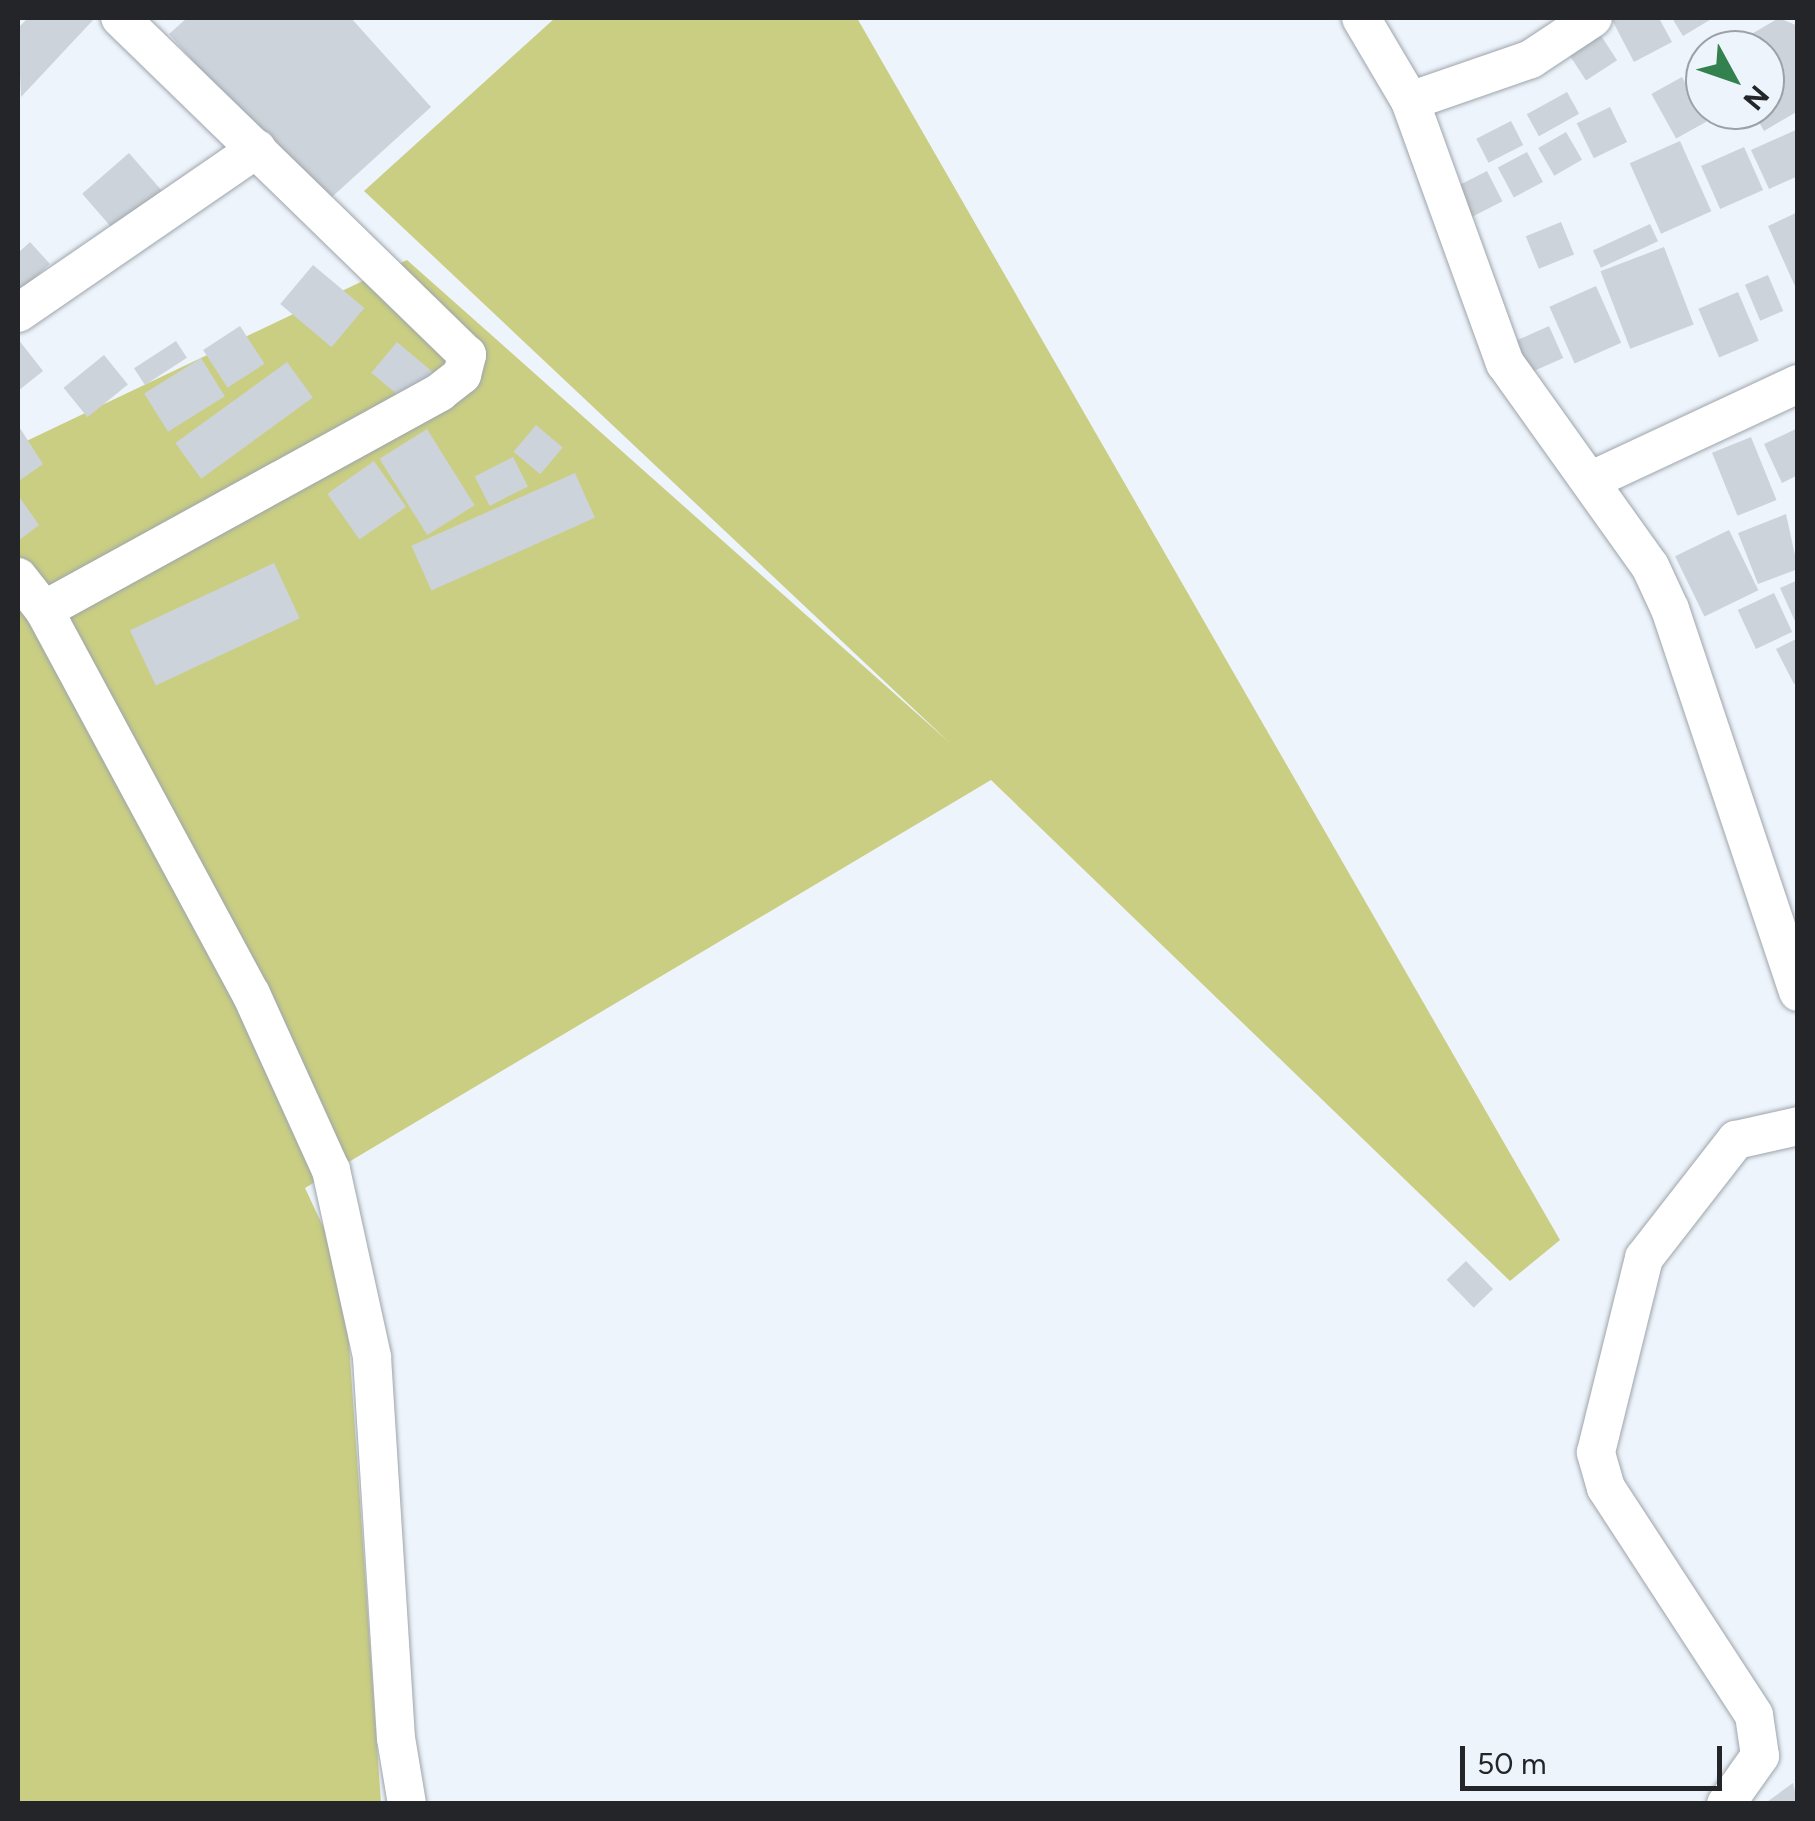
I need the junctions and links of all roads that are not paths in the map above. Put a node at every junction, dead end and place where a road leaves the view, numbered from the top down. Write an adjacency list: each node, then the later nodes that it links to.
1 (120, 18): 5 (street)
2 (1361, 18): 4 (street)
3 (1593, 18): 4 (street)
4 (1410, 102): 8 (street)
5 (257, 150): 6 (street); 10 (street)
6 (18, 313)
7 (1798, 384): 8 (street)
8 (1592, 480): 11 (street)
9 (18, 577): 10 (street)
10 (44, 610): 13 (street)
11 (1798, 992)
12 (1798, 1126): 14 (street)
13 (407, 1804)
14 (1726, 1804)

